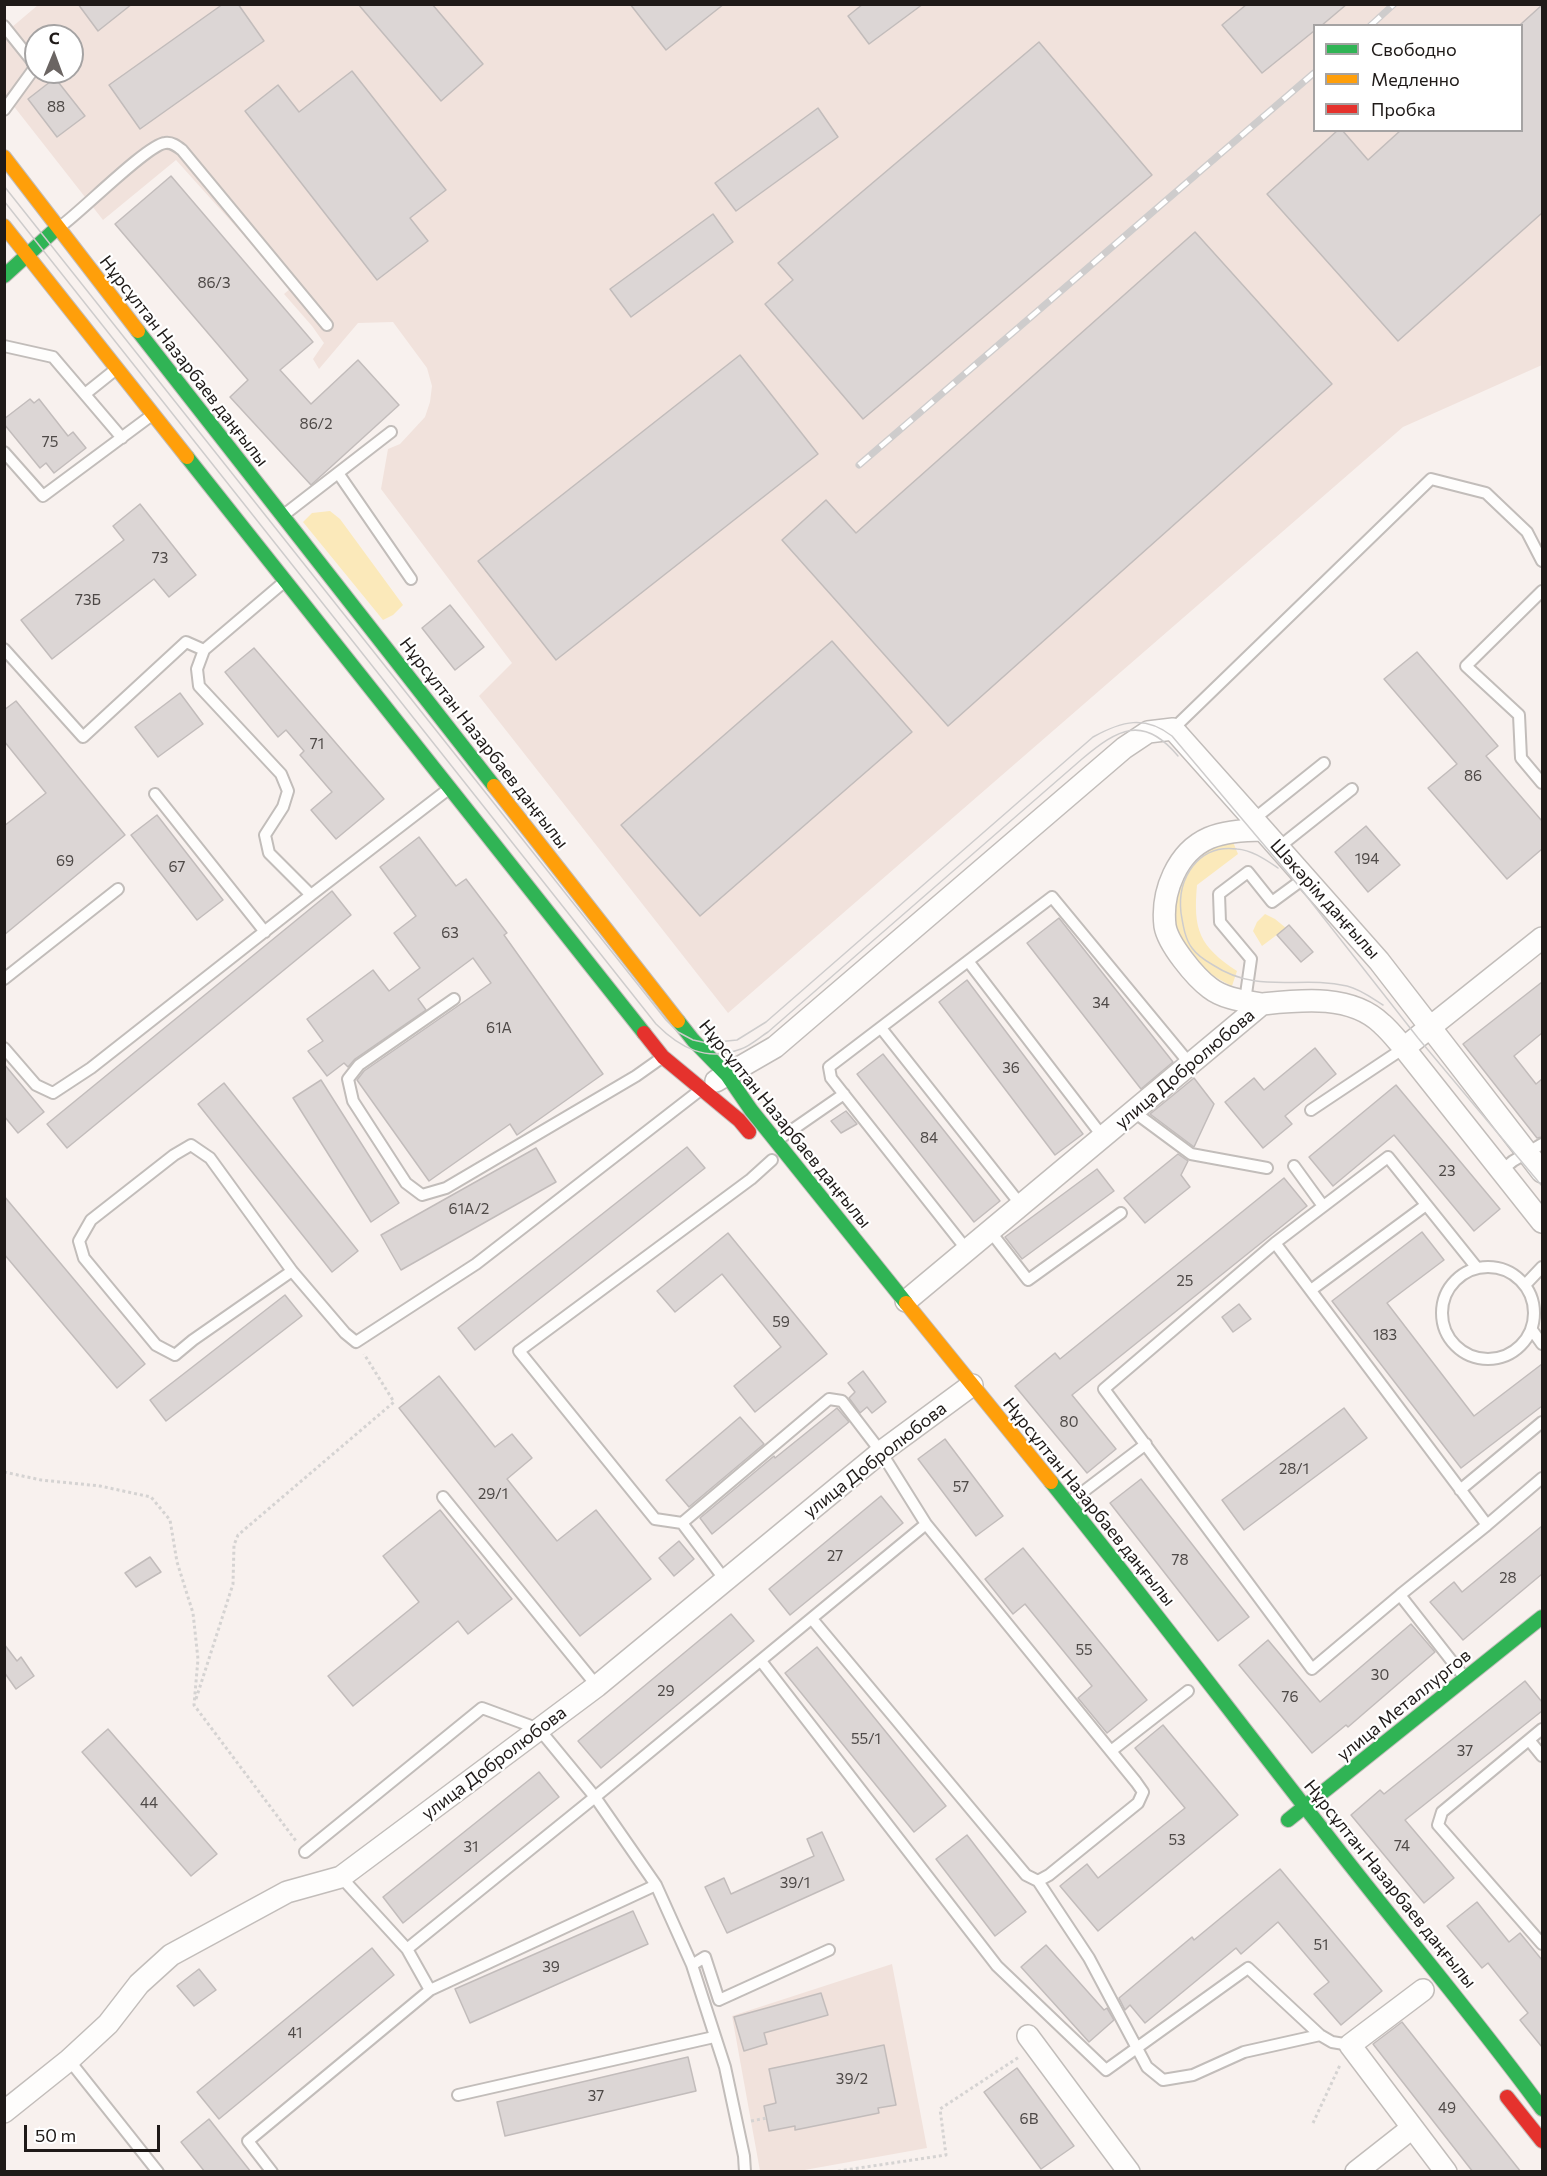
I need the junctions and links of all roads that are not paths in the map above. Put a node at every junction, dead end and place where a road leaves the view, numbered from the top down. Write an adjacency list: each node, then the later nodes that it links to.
1 (4, 26): 2 (lane)
2 (4, 110)
3 (4, 157): 5 (main road, Нұрсұлтан Назарбаев даңғылы)
4 (4, 226): 6 (main road, Нұрсұлтан Назарбаев даңғылы)
5 (57, 228): 6 (main road); 8 (lane); 17 (main road, Нұрсұлтан Назарбаев даңғылы)
6 (28, 256): 7 (main road); 10 (main road, Нұрсұлтан Назарбаев даңғылы)
7 (4, 276)
8 (327, 325)
9 (4, 346): 11 (lane)
10 (118, 368): 11 (lane); 12 (main road, Нұрсұлтан Назарбаев даңғылы)
11 (85, 394): 14 (lane)
12 (154, 414): 14 (lane); 20 (main road, Нұрсұлтан Назарбаев даңғылы)
13 (391, 432): 16 (lane)
14 (122, 438): 15 (lane)
15 (4, 452)
16 (338, 473): 17 (lane); 19 (lane)
17 (283, 516): 47 (main road, Нұрсұлтан Назарбаев даңғылы)
18 (1542, 561): 24 (lane)
19 (411, 579)
20 (286, 580): 23 (lane); 27 (main road, Нұрсұлтан Назарбаев даңғылы)
21 (1542, 591): 26 (lane)
22 (4, 649): 23 (lane)
23 (204, 650): 34 (lane)
24 (1173, 729): 30 (street); 47 (street)
25 (1324, 763): 30 (lane)
26 (1542, 783)
27 (450, 788): 34 (lane); 45 (main road, Нұрсұлтан Назарбаев даңғылы)
28 (1352, 789): 31 (lane)
29 (155, 794): 35 (lane)
30 (1258, 824): 31 (street, Шәкәрім даңғылы); 40 (street, Шәкәрім даңғылы)
31 (1279, 847): 32 (street, Шәкәрім даңғылы)
32 (1306, 877): 40 (lane); 42 (street, Шәкәрім даңғылы)
33 (118, 889): 38 (lane)
34 (311, 895): 35 (lane)
35 (265, 932): 43 (lane)
36 (1542, 938): 42 (street)
37 (968, 961): 41 (lane); 46 (lane); 52 (lane)
38 (4, 979)
39 (454, 999): 45 (lane)
40 (1253, 1002): 44 (street, улица Добролюбова); 46 (street, улица Добролюбова)
41 (881, 1028): 49 (lane); 61 (lane)
42 (1431, 1028): 44 (street); 54 (street, Шәкәрім даңғылы)
43 (4, 1048)
44 (1404, 1048): 50 (lane); 58 (street)
45 (663, 1057): 48 (main road, Нұрсұлтан Назарбаев даңғылы)
46 (1190, 1064): 52 (street, улица Добролюбова)
47 (727, 1075): 48 (street); 53 (main road, Нұрсұлтан Назарбаев даңғылы)
48 (703, 1088): 55 (main road, Нұрсұлтан Назарбаев даңғылы); 71 (lane)
49 (844, 1094): 53 (lane); 68 (lane)
50 (1311, 1110)
51 (1141, 1117): 57 (lane)
52 (1103, 1137): 61 (street, улица Добролюбова)
53 (776, 1141): 74 (main road, Нұрсұлтан Назарбаев даңғылы)
54 (1535, 1148): 58 (lane); 59 (street, Шәкәрім даңғылы)
55 (769, 1156): 85 (lane)
56 (1294, 1166): 63 (lane)
57 (1267, 1168)
58 (1502, 1170): 60 (street)
59 (1542, 1174): 60 (street)
60 (1520, 1193): 65 (street)
61 (1022, 1204): 66 (street, улица Добролюбова)
62 (1426, 1205): 63 (lane); 69 (lane); 73 (lane)
63 (1323, 1206): 67 (lane)
64 (1121, 1213): 66 (lane)
65 (1542, 1222)
66 (990, 1231): 68 (street, улица Добролюбова)
67 (1275, 1243): 73 (lane); 79 (lane)
68 (967, 1250): 74 (street, улица Добролюбова)
69 (1477, 1268): 72 (lane); 75 (lane)
70 (1542, 1268): 72 (lane)
71 (292, 1271): 71 (lane)
72 (1525, 1285): 75 (lane)
73 (1311, 1290): 82 (lane)
74 (906, 1301): 77 (main road, Нұрсұлтан Назарбаев даңғылы)
75 (1532, 1330): 76 (lane)
76 (1542, 1344)
77 (961, 1393): 80 (street, улица Добролюбова); 84 (main road, Нұрсұлтан Назарбаев даңғылы)
78 (1542, 1422): 82 (lane)
79 (1146, 1444): 84 (lane); 89 (lane)
80 (881, 1452): 85 (lane); 86 (lane); 88 (street, улица Добролюбова)
81 (1542, 1478): 87 (lane)
82 (1460, 1490): 87 (lane)
83 (442, 1497): 94 (lane)
84 (1068, 1503): 103 (main road, Нұрсұлтан Назарбаев даңғылы)
85 (682, 1523): 88 (lane)
86 (926, 1524): 91 (lane); 99 (lane)
87 (1487, 1525): 89 (lane)
88 (725, 1580): 94 (street, улица Добролюбова)
89 (1400, 1594): 93 (lane)
90 (1542, 1617): 93 (main road, улица Металлургов)
91 (812, 1618): 92 (lane); 108 (lane)
92 (761, 1661): 101 (lane); 120 (lane)
93 (1465, 1678): 103 (main road, улица Металлургов)
94 (597, 1686): 96 (street, улица Добролюбова)
95 (1188, 1691): 99 (lane)
96 (539, 1729): 101 (lane); 106 (lane); 107 (street, улица Добролюбова)
97 (1542, 1729): 98 (lane)
98 (1529, 1740): 100 (lane); 110 (lane)
99 (1111, 1751): 108 (lane)
100 (1542, 1756)
101 (595, 1797): 109 (lane); 111 (lane)
102 (1277, 1805): 104 (main road)
103 (1305, 1808): 104 (main road, улица Металлургов); 124 (main road, Нұрсұлтан Назарбаев даңғылы)
104 (1288, 1820): 105 (main road)
105 (1299, 1833)
106 (305, 1852)
107 (341, 1877): 111 (lane); 121 (street, улица Добролюбова)
108 (1038, 1881): 120 (lane)
109 (656, 1885): 113 (lane); 114 (lane)
110 (1542, 1944)
111 (406, 1949): 114 (lane)
112 (829, 1950): 113 (lane)
113 (692, 1965): 117 (lane)
114 (430, 1990): 129 (lane)
115 (1423, 1990): 119 (street)
116 (1320, 2035): 119 (lane); 120 (lane); 120 (lane)
117 (714, 2037): 123 (lane); 130 (lane)
118 (1032, 2041): 131 (street)
119 (1350, 2045): 126 (street)
120 (1136, 2049)
121 (69, 2060): 125 (street, улица Добролюбова); 128 (lane)
122 (1500, 2088): 127 (main road)
123 (458, 2095)
124 (1542, 2109)
125 (4, 2112)
126 (1412, 2128): 132 (street); 133 (street)
127 (1542, 2141)
128 (158, 2172)
129 (272, 2172)
130 (745, 2172)
131 (1129, 2172)
132 (1356, 2172)
133 (1446, 2172)

